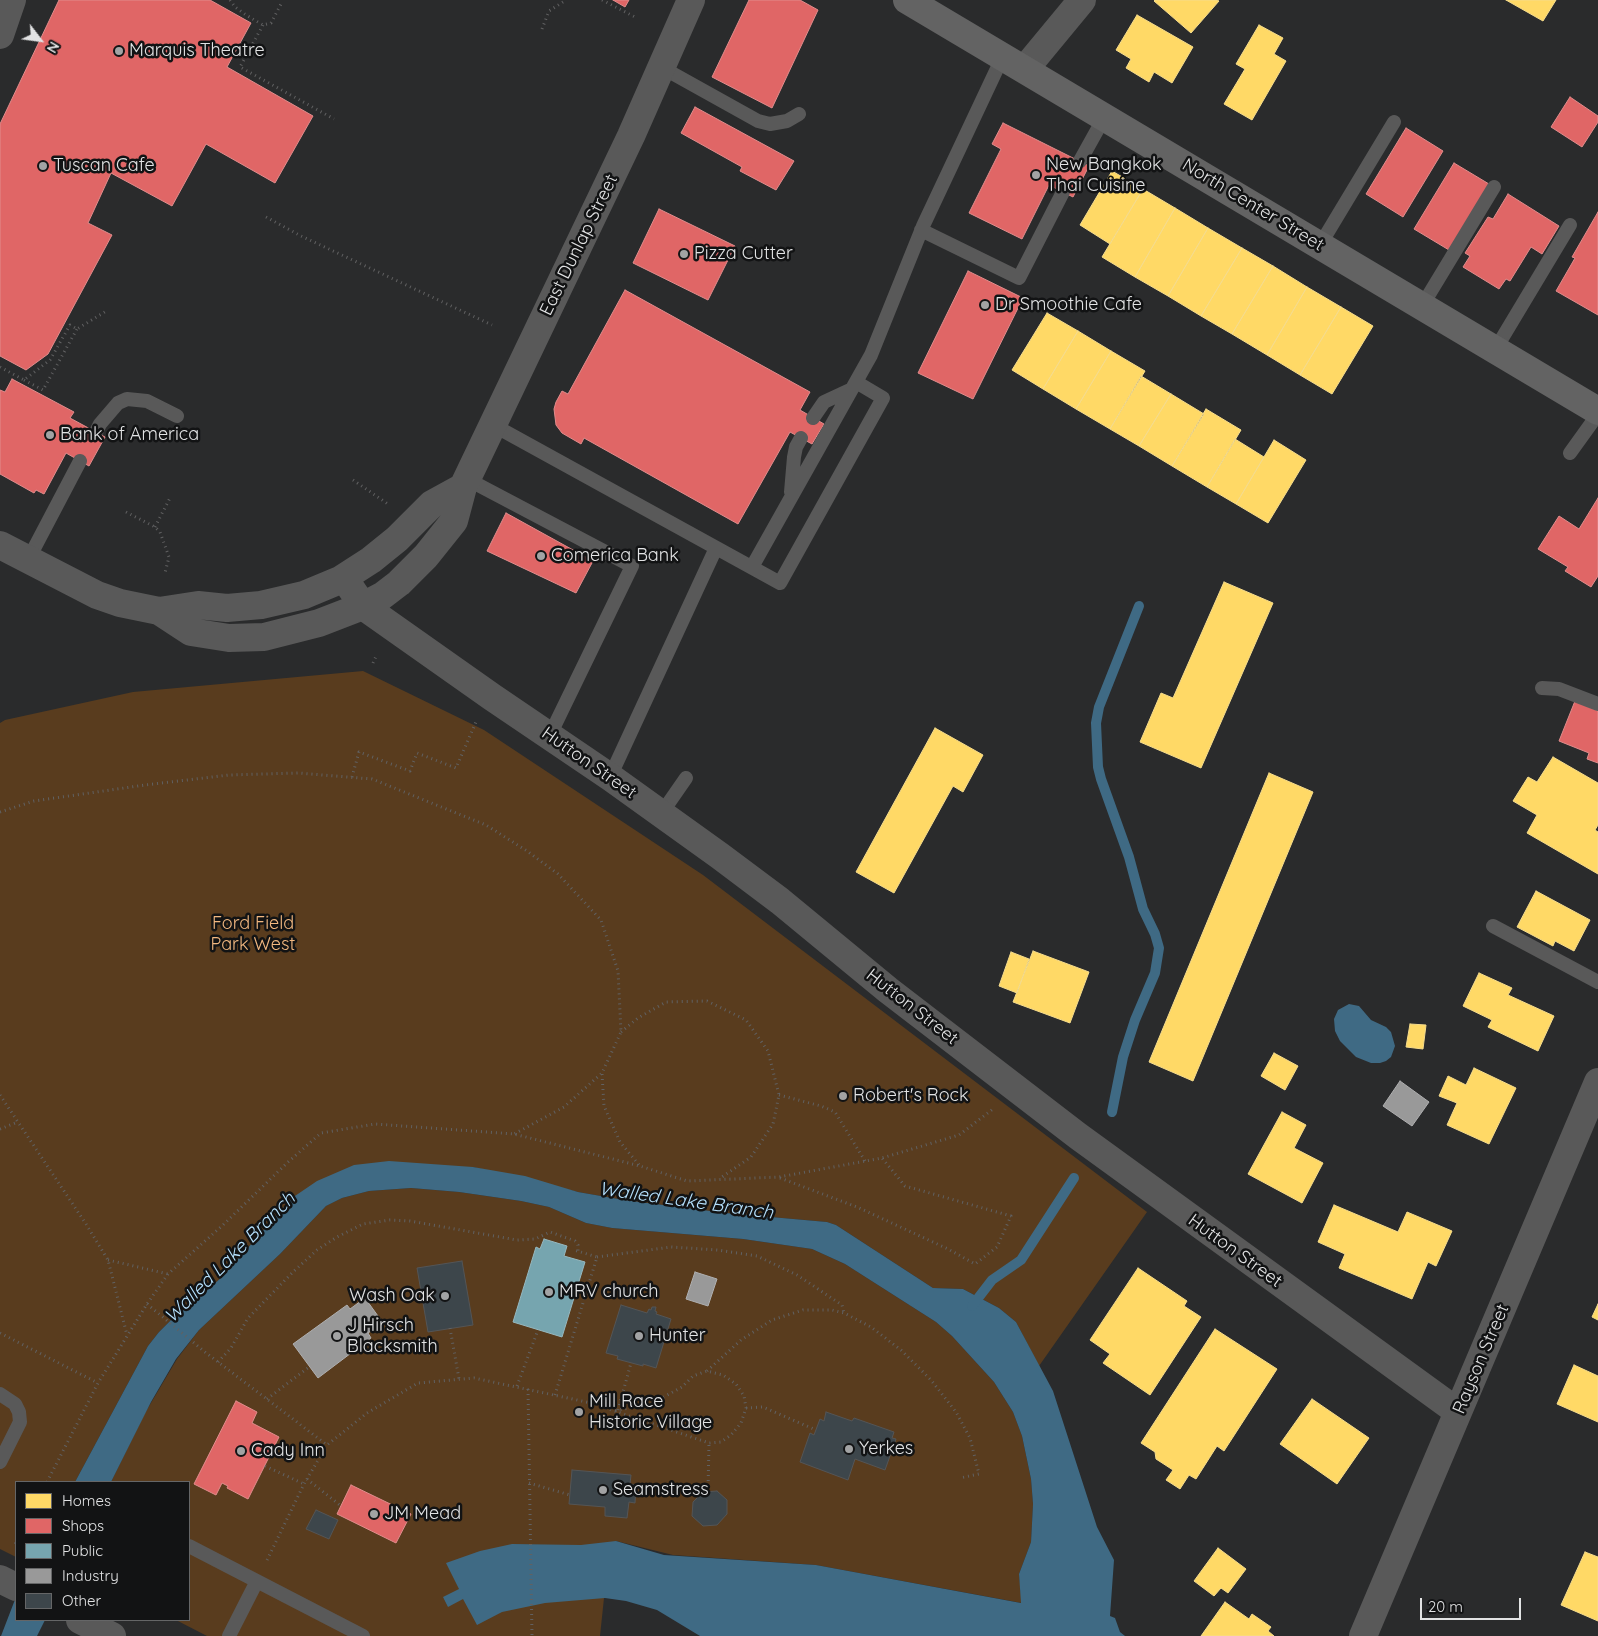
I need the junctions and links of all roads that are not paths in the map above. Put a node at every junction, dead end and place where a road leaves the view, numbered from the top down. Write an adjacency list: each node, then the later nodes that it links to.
1 (12, 0): 5 (street)
2 (691, 0): 7 (street, East Dunlap Street)
3 (907, 0): 6 (main road, North Center Street)
4 (1082, 0): 6 (street)
5 (0, 35)
6 (1014, 63): 9 (main road, North Center Street); 15 (lane)
7 (661, 67): 8 (lane); 23 (street, East Dunlap Street)
8 (799, 114)
9 (1105, 116): 11 (lane); 16 (main road, North Center Street)
10 (1394, 122): 16 (lane)
11 (1080, 161)
12 (1494, 187): 17 (lane)
13 (1063, 192): 15 (lane)
14 (1570, 225): 18 (lane)
15 (921, 230): 19 (lane)
16 (1320, 245): 17 (main road, North Center Street)
17 (1422, 306): 18 (main road, North Center Street)
18 (1496, 350): 20 (main road, North Center Street)
19 (854, 385): 22 (lane); 29 (lane); 33 (lane)
20 (1598, 412): 26 (lane)
21 (177, 416): 24 (lane)
22 (813, 418)
23 (493, 425): 28 (street, East Dunlap Street); 31 (lane)
24 (96, 432)
25 (801, 438): 29 (lane)
26 (1570, 453)
27 (80, 461): 32 (lane)
28 (465, 483): 34 (street); 35 (street, East Dunlap Street); 39 (lane)
29 (790, 500): 33 (lane)
30 (0, 545): 32 (street)
31 (716, 548): 33 (lane); 40 (lane)
32 (28, 560): 36 (street)
33 (752, 567)
34 (344, 578): 35 (street, Hutton Street); 36 (street)
35 (363, 606): 36 (street); 39 (street, Hutton Street)
36 (159, 611)
37 (1542, 688): 38 (lane)
38 (1598, 704)
39 (550, 735): 40 (street, Hutton Street)
40 (610, 777): 42 (street, Hutton Street)
41 (686, 778): 42 (lane)
42 (661, 814): 47 (street, Hutton Street)
43 (1493, 926): 44 (lane)
44 (1598, 982)
45 (1598, 1082): 47 (street, Rayson Street)
46 (0, 1394): 48 (lane)
47 (1458, 1412): 55 (street, Rayson Street)
48 (0, 1462)
49 (190, 1547): 50 (lane)
50 (257, 1581): 53 (lane); 54 (lane)
51 (82, 1621): 52 (street)
52 (112, 1636)
53 (229, 1636)
54 (363, 1636)
55 (1363, 1636)

